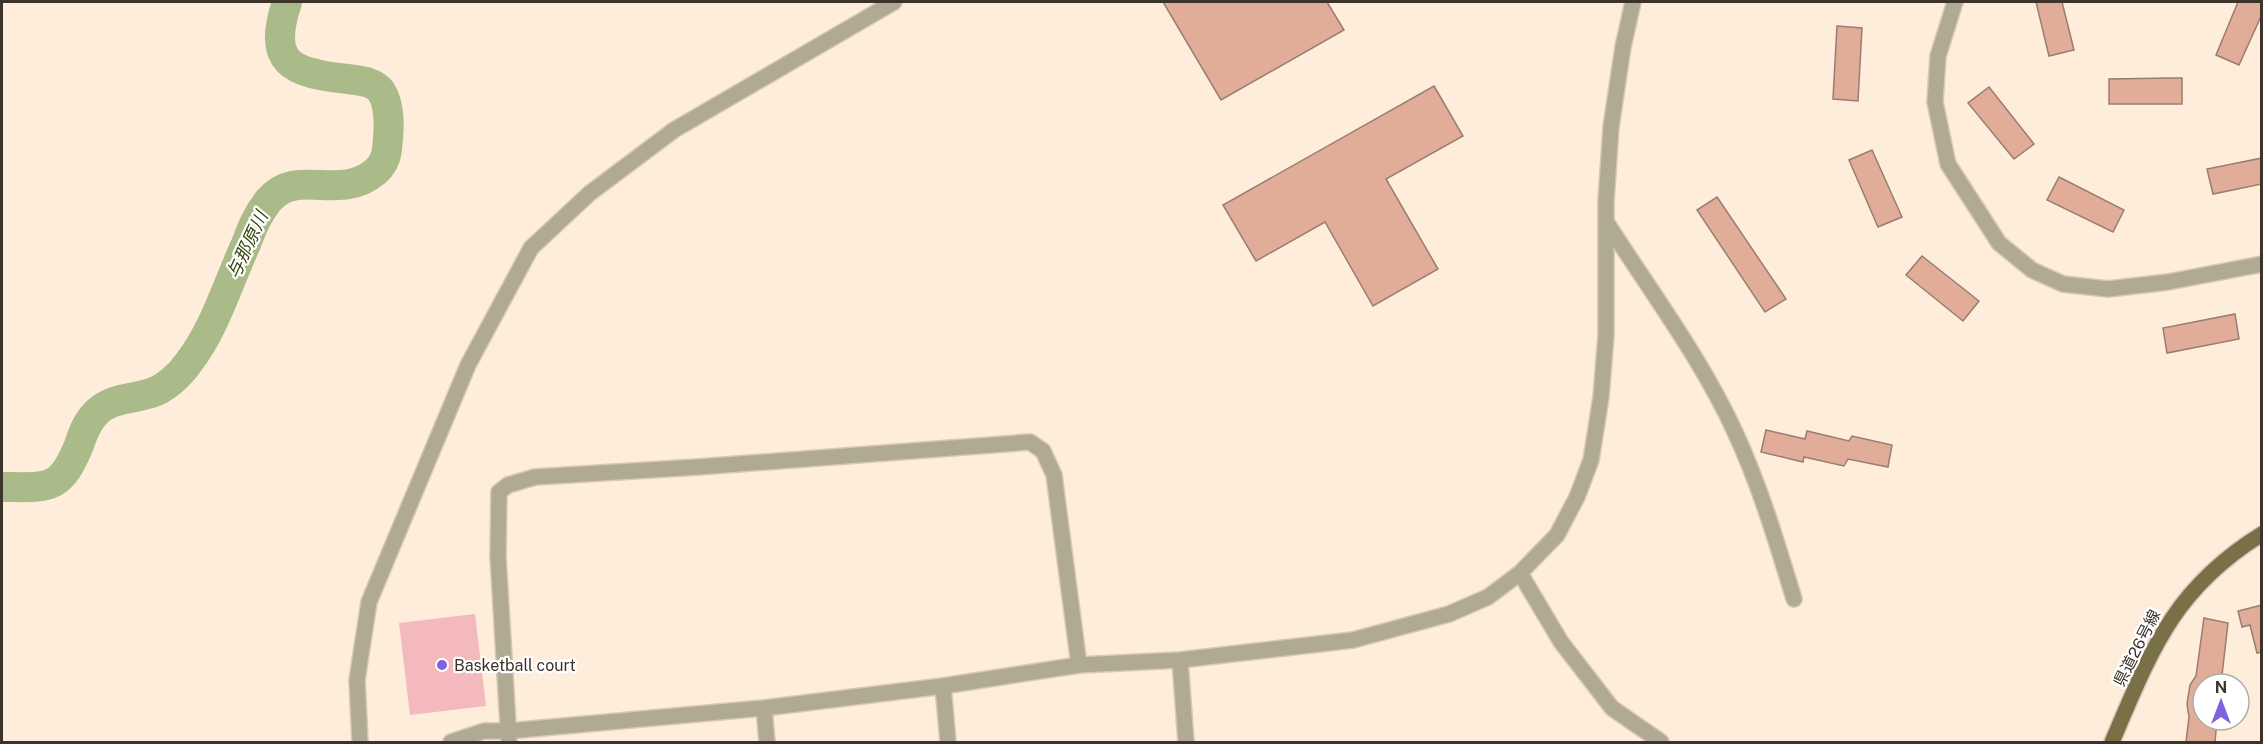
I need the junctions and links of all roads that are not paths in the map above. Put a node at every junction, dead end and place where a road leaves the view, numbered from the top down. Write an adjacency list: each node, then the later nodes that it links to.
1 (894, 2): 14 (lane)
2 (1633, 2): 4 (lane)
3 (1955, 2): 5 (lane)
4 (1607, 223): 7 (lane); 8 (lane)
5 (2262, 264)
6 (2262, 534): 20 (main road, 県道26号線)
7 (1520, 573): 9 (lane); 19 (lane)
8 (1794, 599)
9 (1180, 660): 10 (lane); 18 (lane)
10 (1079, 665): 11 (lane); 13 (lane)
11 (943, 686): 12 (lane); 17 (lane)
12 (764, 708): 13 (lane); 16 (lane)
13 (508, 737): 15 (lane)
14 (360, 742)
15 (451, 742)
16 (767, 742)
17 (948, 742)
18 (1186, 742)
19 (1661, 742)
20 (2112, 742)

